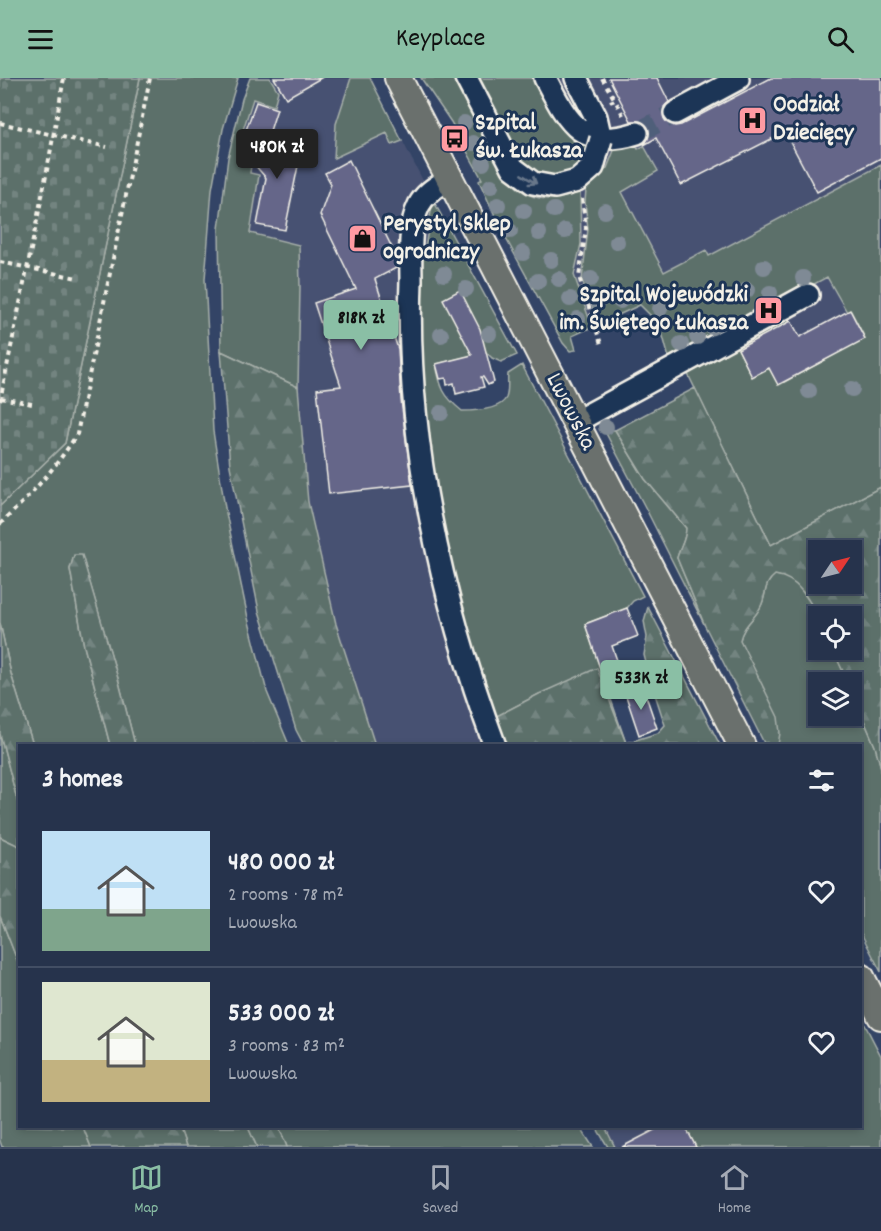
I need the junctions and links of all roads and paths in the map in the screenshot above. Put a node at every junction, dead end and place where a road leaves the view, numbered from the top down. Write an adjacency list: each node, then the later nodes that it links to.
1 (64, 78): 13 (path)
2 (150, 78): 25 (path)
3 (398, 78): 15 (main road, Lwowska)
4 (466, 78): 16 (lane, one-way to 16)
5 (545, 78): 12 (lane)
6 (576, 78): 16 (lane, bridge)
7 (602, 78): 9 (path)
8 (738, 79): 10 (lane)
9 (615, 99)
10 (675, 113)
11 (0, 123): 13 (path)
12 (638, 133)
13 (53, 135): 14 (path); 18 (path)
14 (107, 147)
15 (450, 178): 24 (main road, Lwowska); 26 (lane)
16 (578, 181): 21 (path)
17 (0, 262): 18 (path)
18 (27, 267): 19 (path); 22 (path)
19 (77, 278)
20 (808, 295): 24 (lane)
21 (602, 347)
22 (0, 399): 23 (path)
23 (32, 404)
24 (575, 422): 27 (main road, Lwowska)
25 (0, 524)
26 (494, 744)
27 (741, 744)
28 (862, 979): 29 (main road)
29 (881, 1016)

